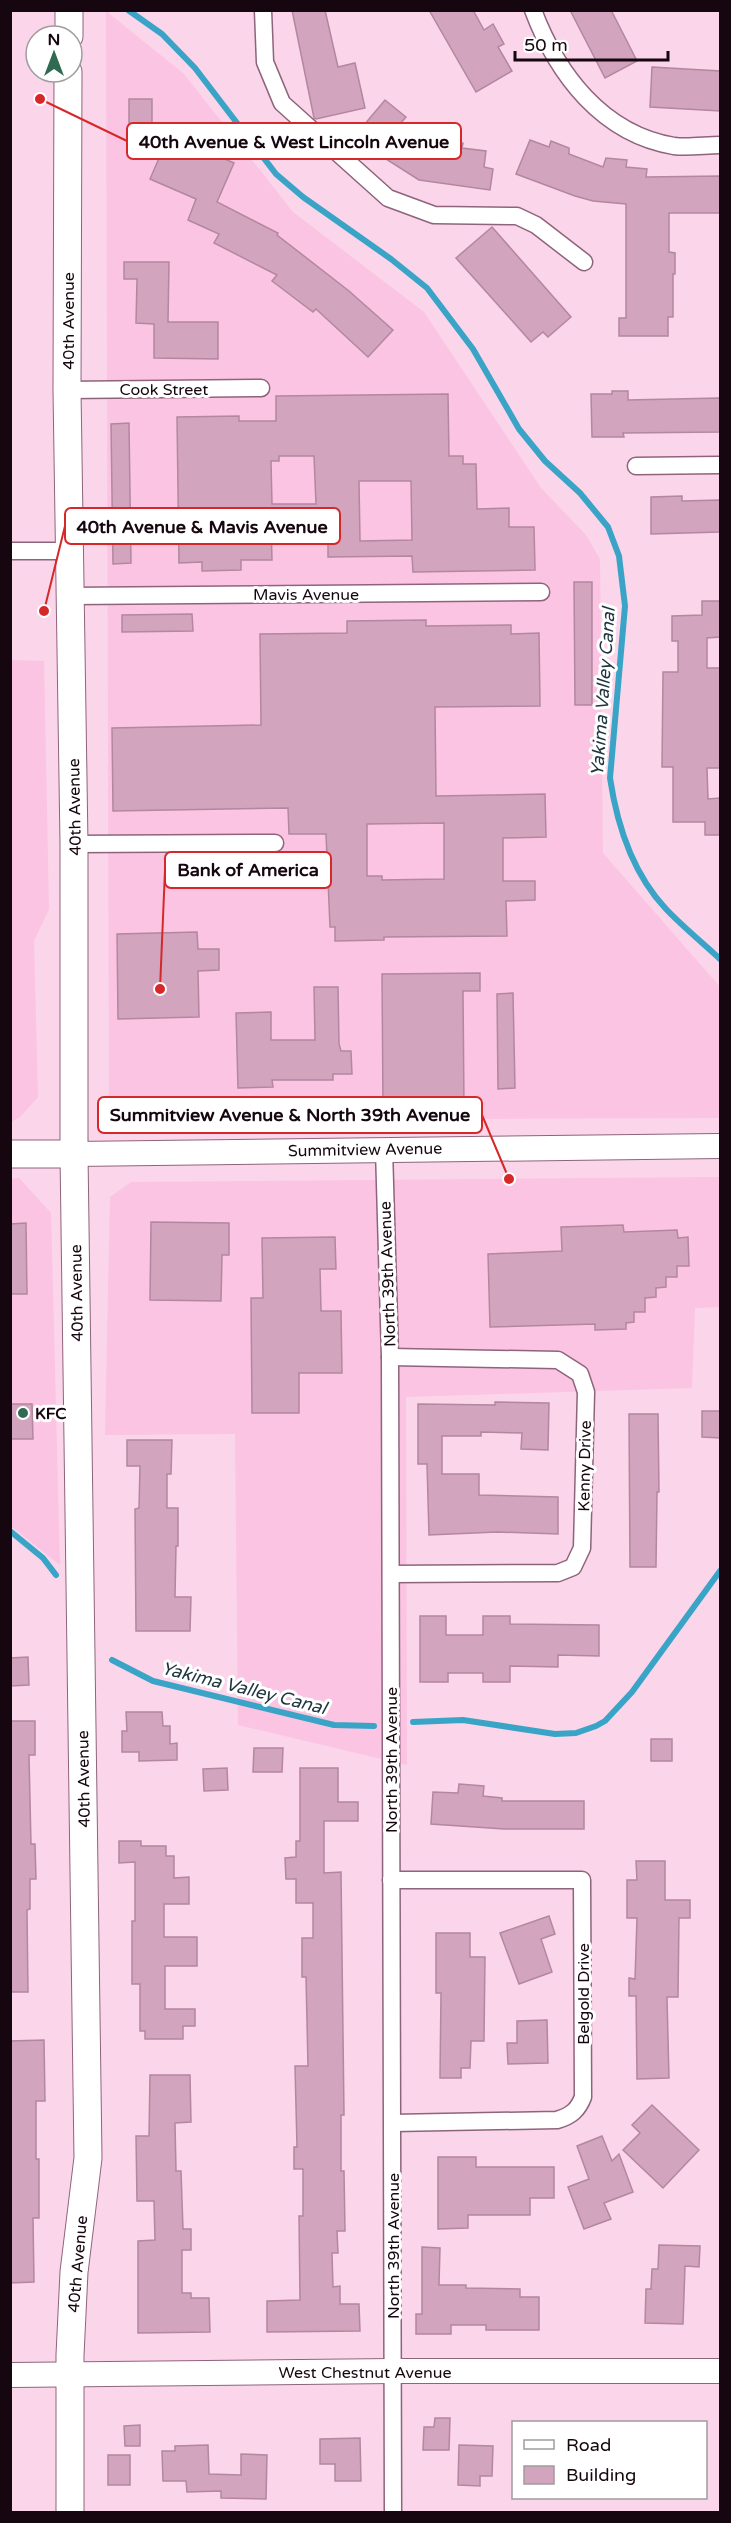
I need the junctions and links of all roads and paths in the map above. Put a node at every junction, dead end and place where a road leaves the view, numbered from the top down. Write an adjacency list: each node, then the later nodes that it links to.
1 (263, 10): 5 (street)
2 (533, 10): 4 (street)
3 (69, 84): 7 (main road, 40th Avenue)
4 (720, 145)
5 (584, 262)
6 (261, 388): 7 (street, Cook Street)
7 (67, 390): 11 (main road, 40th Avenue)
8 (720, 465): 9 (street)
9 (636, 466)
10 (10, 551): 11 (street)
11 (70, 551): 13 (main road, 40th Avenue)
12 (541, 592): 13 (street, Mavis Avenue)
13 (70, 596): 15 (main road, 40th Avenue)
14 (275, 843): 15 (street)
15 (74, 844): 19 (main road, 40th Avenue)
16 (720, 1146): 17 (street, Summitview Avenue)
17 (384, 1149): 19 (street, Summitview Avenue); 20 (street, North 39th Avenue)
18 (10, 1154): 19 (main road, Summitview Avenue)
19 (74, 1154): 27 (main road, 40th Avenue)
20 (390, 1357): 21 (street, North 39th Avenue); 21 (street, Kenny Drive)
21 (390, 1574): 22 (street, North 39th Avenue)
22 (391, 1881): 23 (street, North 39th Avenue); 23 (street, Belgold Drive)
23 (393, 2123): 24 (street, North 39th Avenue)
24 (392, 2371): 25 (street, West Chestnut Avenue); 27 (street, West Chestnut Avenue); 29 (street, North 39th Avenue)
25 (720, 2371)
26 (10, 2375): 27 (street, West Chestnut Avenue)
27 (69, 2375): 28 (main road, 40th Avenue)
28 (70, 2512)
29 (393, 2512)

